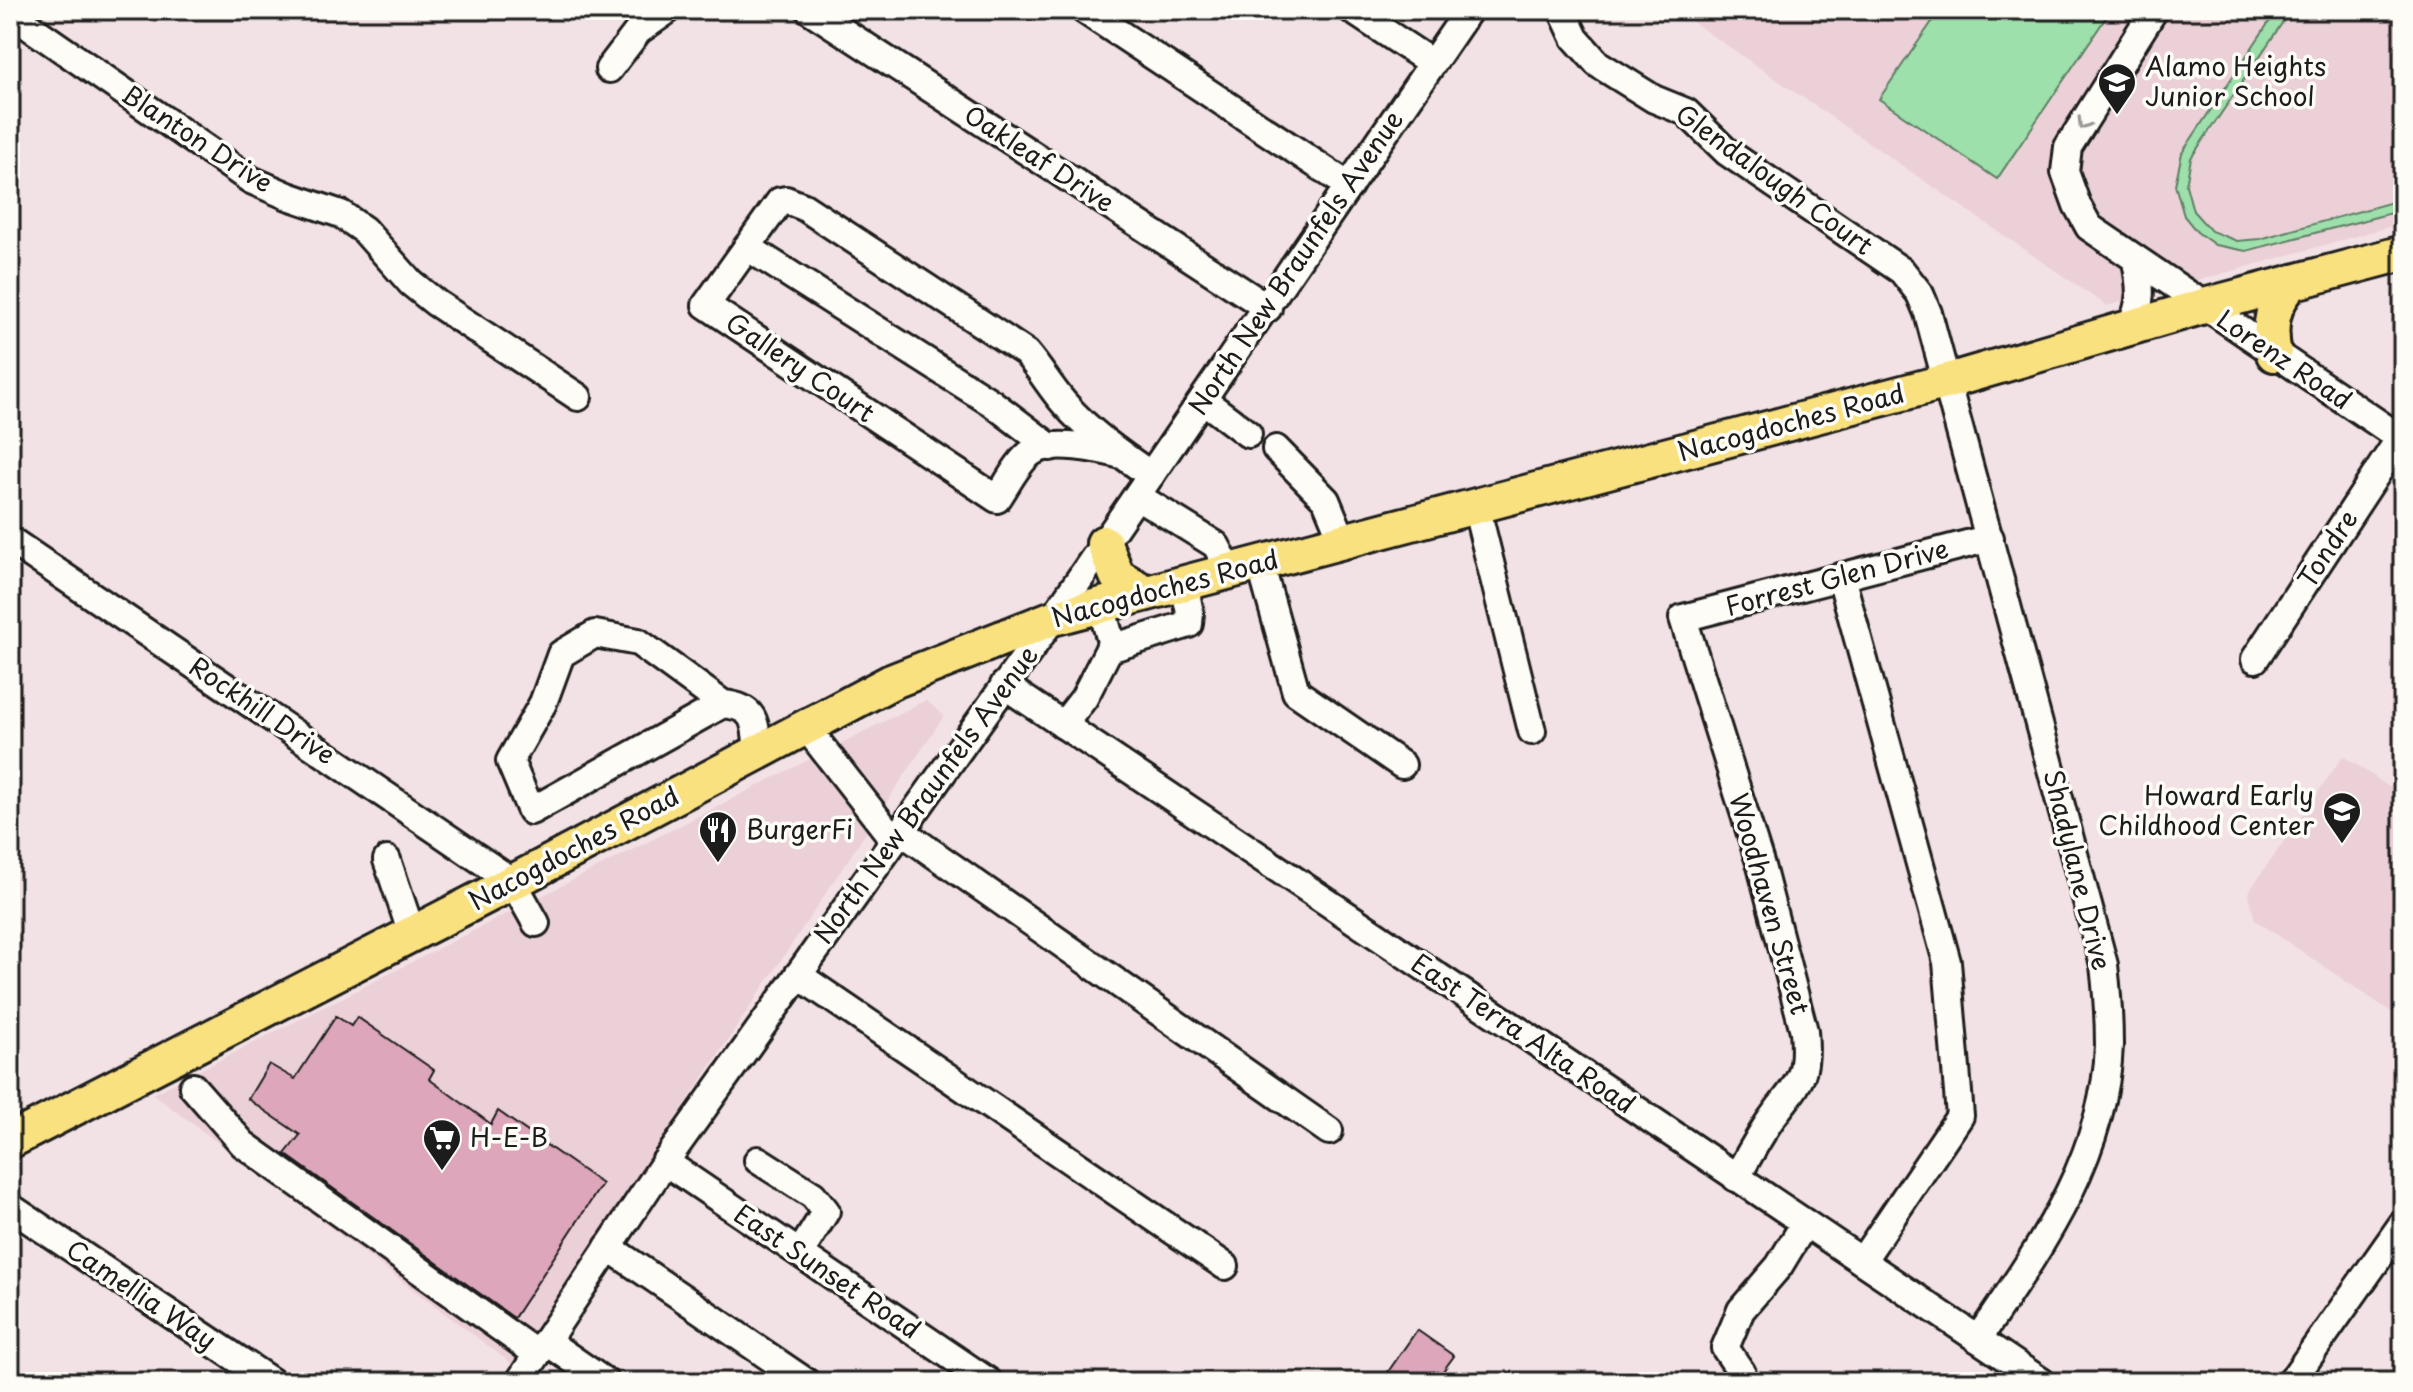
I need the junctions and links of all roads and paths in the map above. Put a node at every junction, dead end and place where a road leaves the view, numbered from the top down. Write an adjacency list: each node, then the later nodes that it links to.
1 (668, 10): 10 (street)
2 (810, 10): 17 (street, Oakleaf Drive)
3 (1084, 10): 11 (street)
4 (1352, 10): 9 (street)
5 (1469, 10): 9 (street, North New Braunfels Avenue)
6 (1562, 10): 20 (street, Glendalough Court)
7 (2154, 10): 14 (street, Lorenz Road, one-way to 14)
8 (10, 13): 21 (street, Blanton Drive)
9 (1432, 63): 11 (street, North New Braunfels Avenue)
10 (609, 69)
11 (1349, 186): 17 (street, North New Braunfels Avenue)
12 (747, 247): 25 (street); 25 (street, Gallery Court); 27 (street, Gallery Court)
13 (2403, 253): 15 (main road, Nacogdoches Road)
14 (2136, 260): 16 (street, Lorenz Road); 18 (street)
15 (2293, 282): 16 (main road, Nacogdoches Road); 19 (main road)
16 (2204, 306): 18 (main road, Nacogdoches Road); 19 (street, Lorenz Road)
17 (1268, 308): 22 (street, North New Braunfels Avenue)
18 (2130, 328): 20 (main road, Nacogdoches Road)
19 (2274, 354): 24 (street, Lorenz Road)
20 (1948, 381): 29 (main road, Nacogdoches Road); 30 (street, Shadylane Drive)
21 (578, 397)
22 (1203, 400): 23 (street); 28 (street, North New Braunfels Avenue)
23 (1248, 434)
24 (2402, 439): 42 (street, Tondre)
25 (1050, 447): 27 (street, Gallery Court)
26 (1276, 449): 32 (street)
27 (1121, 455): 28 (street, Gallery Court)
28 (1144, 485): 33 (street, North New Braunfels Avenue); 34 (street, Gallery Court)
29 (1476, 506): 32 (main road, Nacogdoches Road); 47 (street)
30 (1990, 538): 35 (street, Forrest Glen Drive); 69 (street, Shadylane Drive)
31 (10, 540): 52 (street, Rockhill Drive)
32 (1343, 541): 34 (main road, Nacogdoches Road)
33 (1104, 543): 37 (main road); 39 (street, North New Braunfels Avenue)
34 (1245, 567): 36 (main road, Nacogdoches Road); 49 (street)
35 (1841, 577): 40 (street, Forrest Glen Drive); 67 (street)
36 (1184, 584): 37 (main road, Nacogdoches Road); 41 (street)
37 (1146, 593): 38 (main road, Nacogdoches Road)
38 (1101, 606): 39 (main road, Nacogdoches Road); 41 (street)
39 (1053, 618): 43 (street, North New Braunfels Avenue); 46 (main road, Nacogdoches Road)
40 (1683, 618): 61 (street, Woodhaven Street)
41 (1109, 649): 45 (street)
42 (2255, 659)
43 (1004, 685): 45 (street, East Terra Alta Road); 50 (street, North New Braunfels Avenue)
44 (723, 704): 44 (street); 48 (street)
45 (1063, 725): 61 (street, East Terra Alta Road)
46 (806, 727): 48 (main road, Nacogdoches Road); 50 (street)
47 (1532, 731)
48 (757, 745): 52 (main road, Nacogdoches Road)
49 (1402, 765)
50 (897, 836): 55 (street, North New Braunfels Avenue); 57 (street)
51 (387, 860): 54 (street)
52 (513, 882): 53 (street); 54 (main road, Nacogdoches Road)
53 (536, 923)
54 (412, 934): 58 (main road, Nacogdoches Road)
55 (798, 975): 60 (street, North New Braunfels Avenue); 68 (street)
56 (193, 1087): 70 (street)
57 (1329, 1131)
58 (10, 1141)
59 (758, 1160): 66 (street)
60 (665, 1162): 65 (street, North New Braunfels Avenue); 66 (street, East Sunset Road)
61 (1736, 1178): 63 (street, East Terra Alta Road)
62 (10, 1207): 72 (street, Camellia Way)
63 (1805, 1223): 67 (street, East Terra Alta Road); 71 (street)
64 (2403, 1223): 78 (street)
65 (608, 1247): 70 (street, North New Braunfels Avenue); 75 (street)
66 (800, 1253): 76 (street, East Sunset Road)
67 (1862, 1261): 69 (street, East Terra Alta Road)
68 (1225, 1266)
69 (1978, 1339): 77 (street, East Terra Alta Road)
70 (541, 1348): 73 (street, North New Braunfels Avenue); 74 (street)
71 (1742, 1373)
72 (272, 1382)
73 (519, 1382)
74 (605, 1382)
75 (806, 1382)
76 (989, 1382)
77 (2042, 1382)
78 (2291, 1382)

